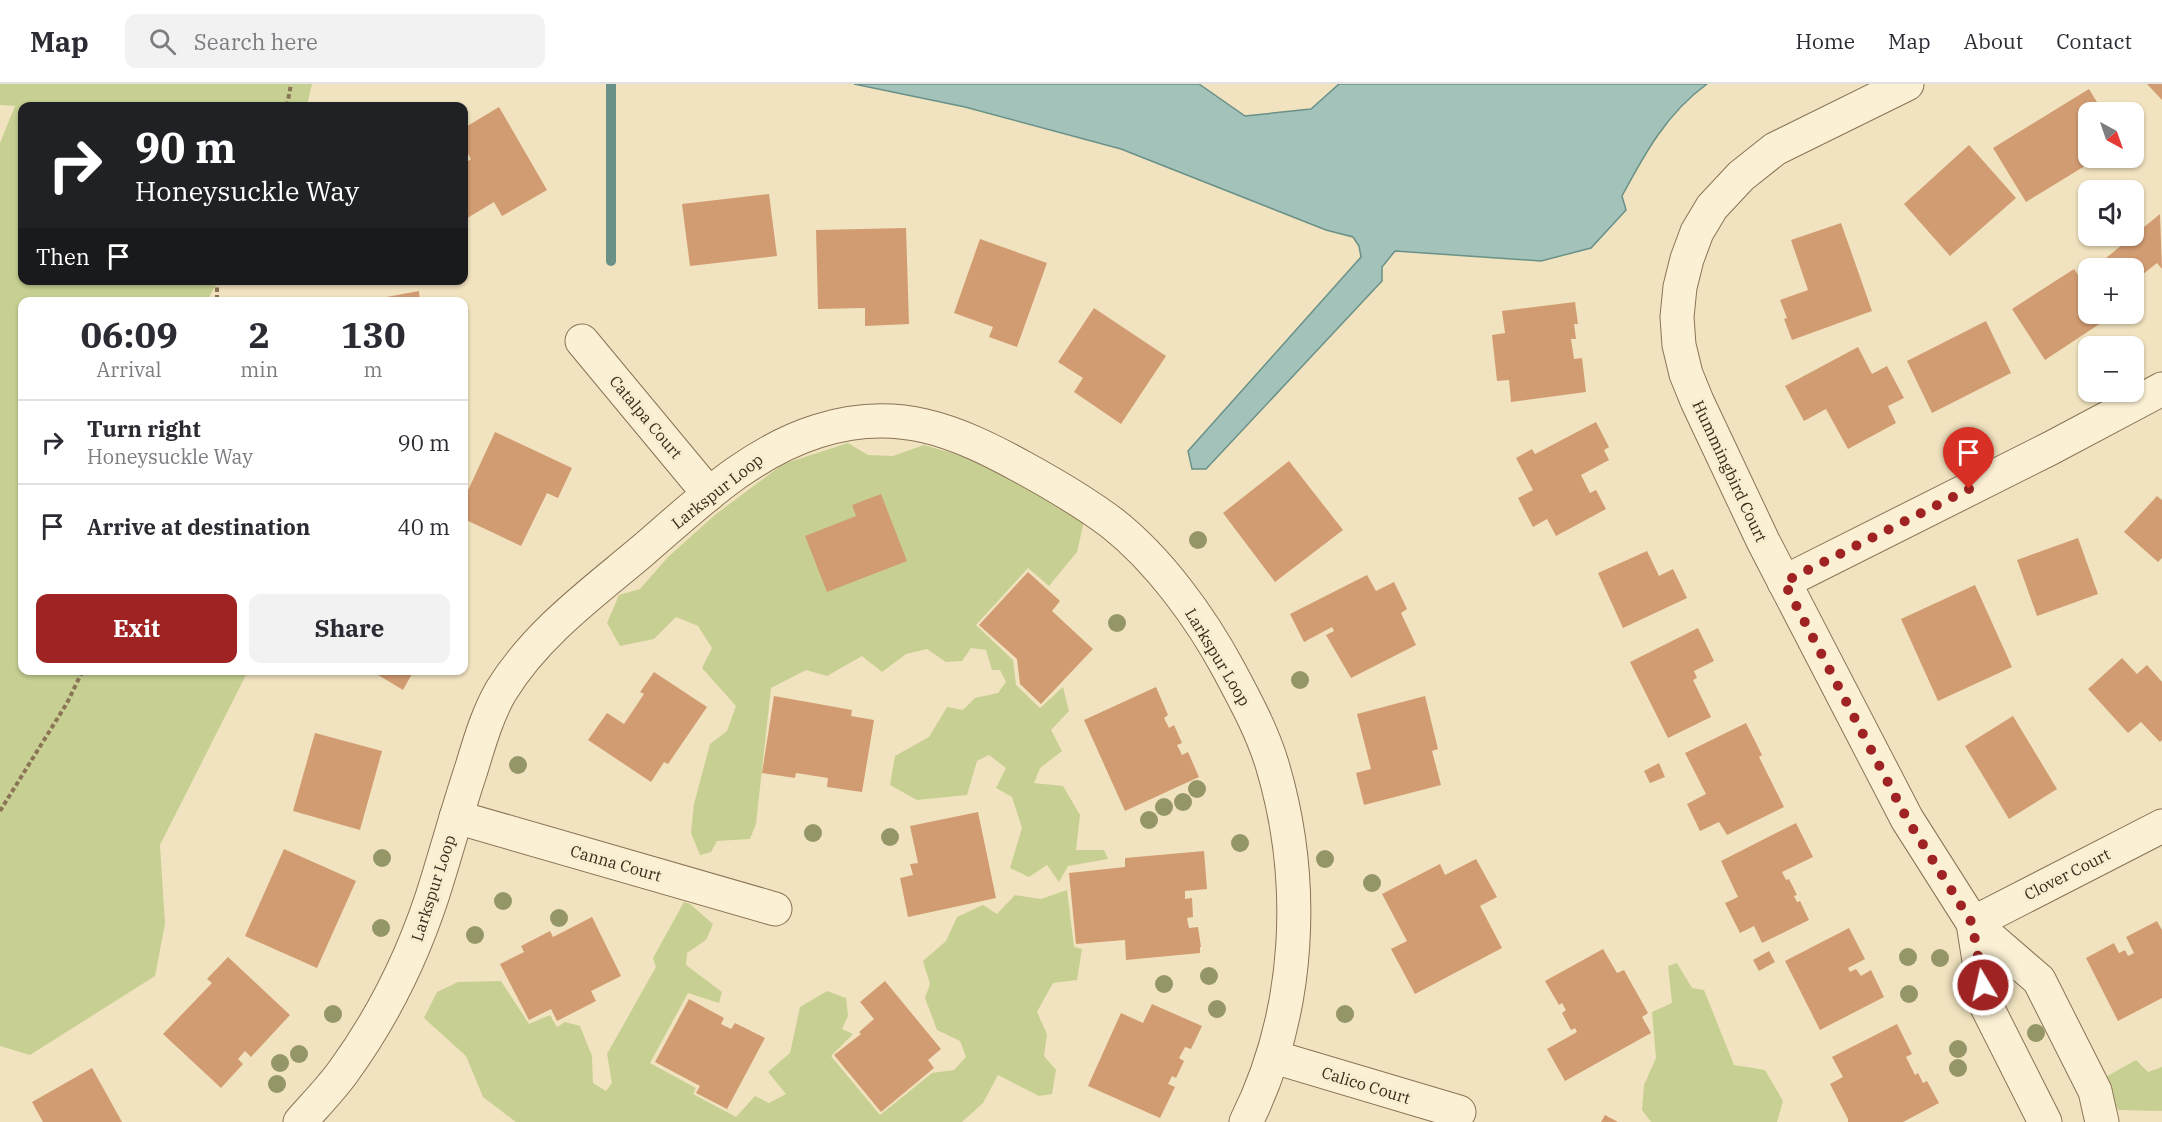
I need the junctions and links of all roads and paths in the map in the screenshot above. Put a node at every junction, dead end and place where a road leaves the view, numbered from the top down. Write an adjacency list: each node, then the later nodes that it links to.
1 (291, 84): 3 (path)
2 (1907, 84): 7 (street, Hummingbird Court)
3 (288, 102)
4 (582, 341): 6 (street, Catalpa Court)
5 (2162, 389): 7 (street)
6 (709, 494): 10 (street, Larkspur Loop); 14 (street, Larkspur Loop)
7 (1784, 582): 13 (street, Hummingbird Court)
8 (81, 675): 9 (path)
9 (0, 811)
10 (456, 817): 12 (street, Canna Court); 16 (street, Larkspur Loop)
11 (2162, 826): 13 (street, Clover Court)
12 (775, 909)
13 (1972, 923): 18 (street, Hummingbird Court); 19 (street, Hummingbird Court)
14 (1274, 1057): 15 (street, Calico Court); 17 (street, Larkspur Loop)
15 (1459, 1112)
16 (300, 1122)
17 (1246, 1122)
18 (2045, 1122)
19 (2102, 1122)

